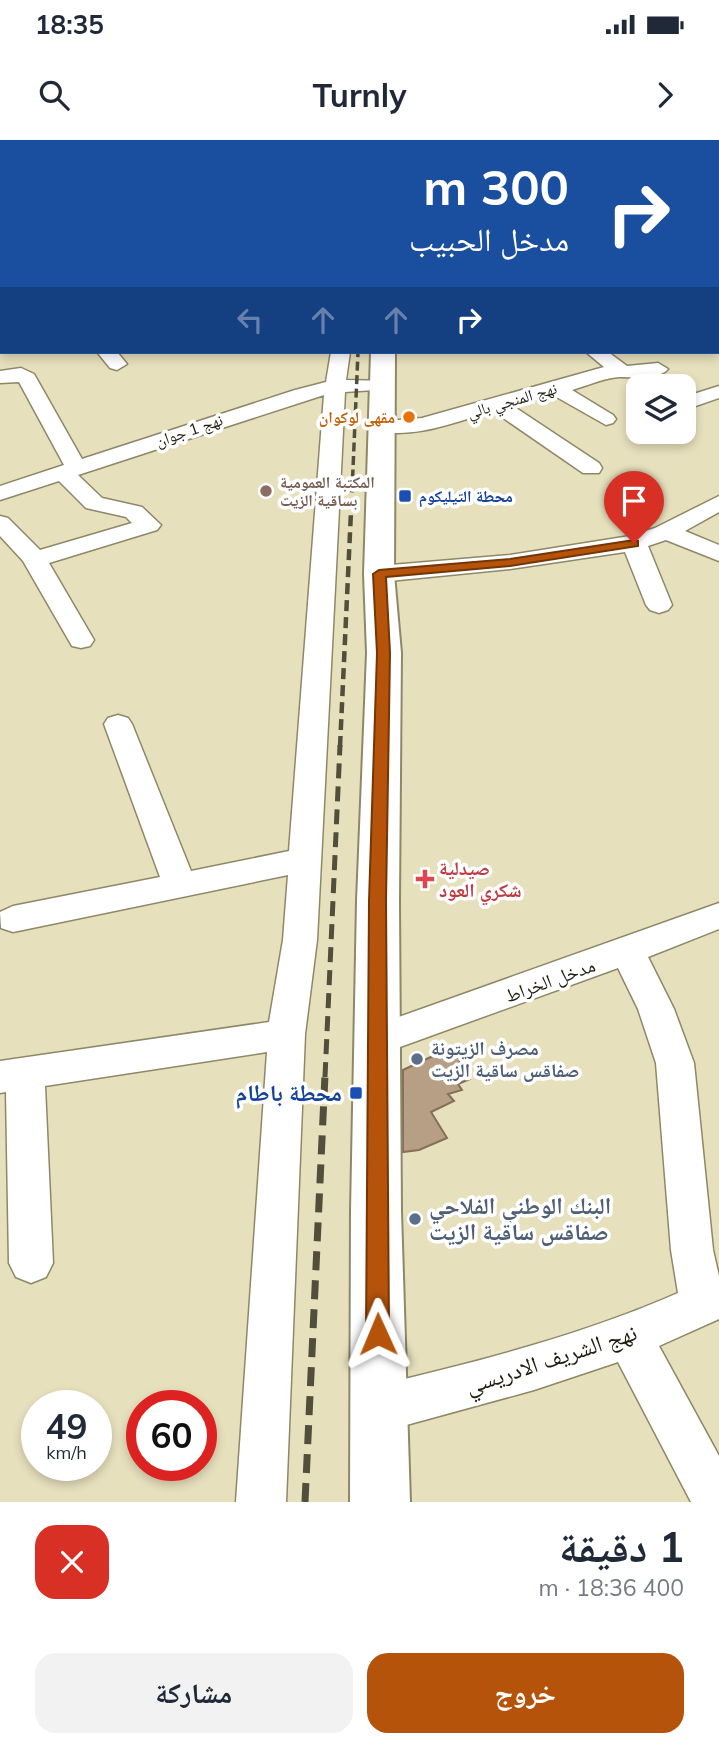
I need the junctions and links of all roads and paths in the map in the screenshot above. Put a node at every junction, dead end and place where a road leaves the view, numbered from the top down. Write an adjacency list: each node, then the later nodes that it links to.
1 (340, 354): 8 (street)
2 (598, 354): 5 (street)
3 (382, 368): 8 (street, نهج 1 جوان); 14 (main road)
4 (658, 369): 5 (street, نهج المنجي بالي)
5 (611, 371): 7 (street); 9 (street, نهج المنجي بالي)
6 (0, 376): 16 (street)
7 (626, 381)
8 (335, 386): 16 (street, نهج 1 جوان); 28 (street)
9 (555, 388): 12 (street, نهج المنجي بالي); 13 (street)
10 (717, 392): 11 (street)
11 (696, 400)
12 (497, 405): 14 (street, نهج المنجي بالي); 15 (street)
13 (606, 419)
14 (381, 426): 24 (main road)
15 (591, 468)
16 (71, 471): 17 (street, نهج 1 جوان); 23 (street)
17 (0, 493)
18 (719, 503): 20 (street)
19 (0, 523): 23 (street)
20 (665, 531): 21 (street); 22 (street)
21 (634, 543): 24 (street); 25 (street)
22 (719, 554)
23 (35, 560): 26 (street)
24 (379, 574): 34 (main road)
25 (659, 605)
26 (81, 640)
27 (118, 724): 29 (street)
28 (304, 860): 29 (street); 33 (street)
29 (180, 886): 31 (street)
30 (719, 915): 32 (street, مدخل الخراط)
31 (13, 919)
32 (627, 951): 34 (street, مدخل الخراط); 37 (street)
33 (286, 1034): 35 (street); 40 (street)
34 (378, 1040): 39 (main road)
35 (12, 1075): 36 (street)
36 (31, 1264)
37 (711, 1300): 38 (street, نهج الشريف الادريسي)
38 (629, 1336): 39 (street, نهج الشريف الادريسي); 42 (street)
39 (379, 1408): 41 (main road)
40 (261, 1502)
41 (380, 1502)
42 (717, 1502)

